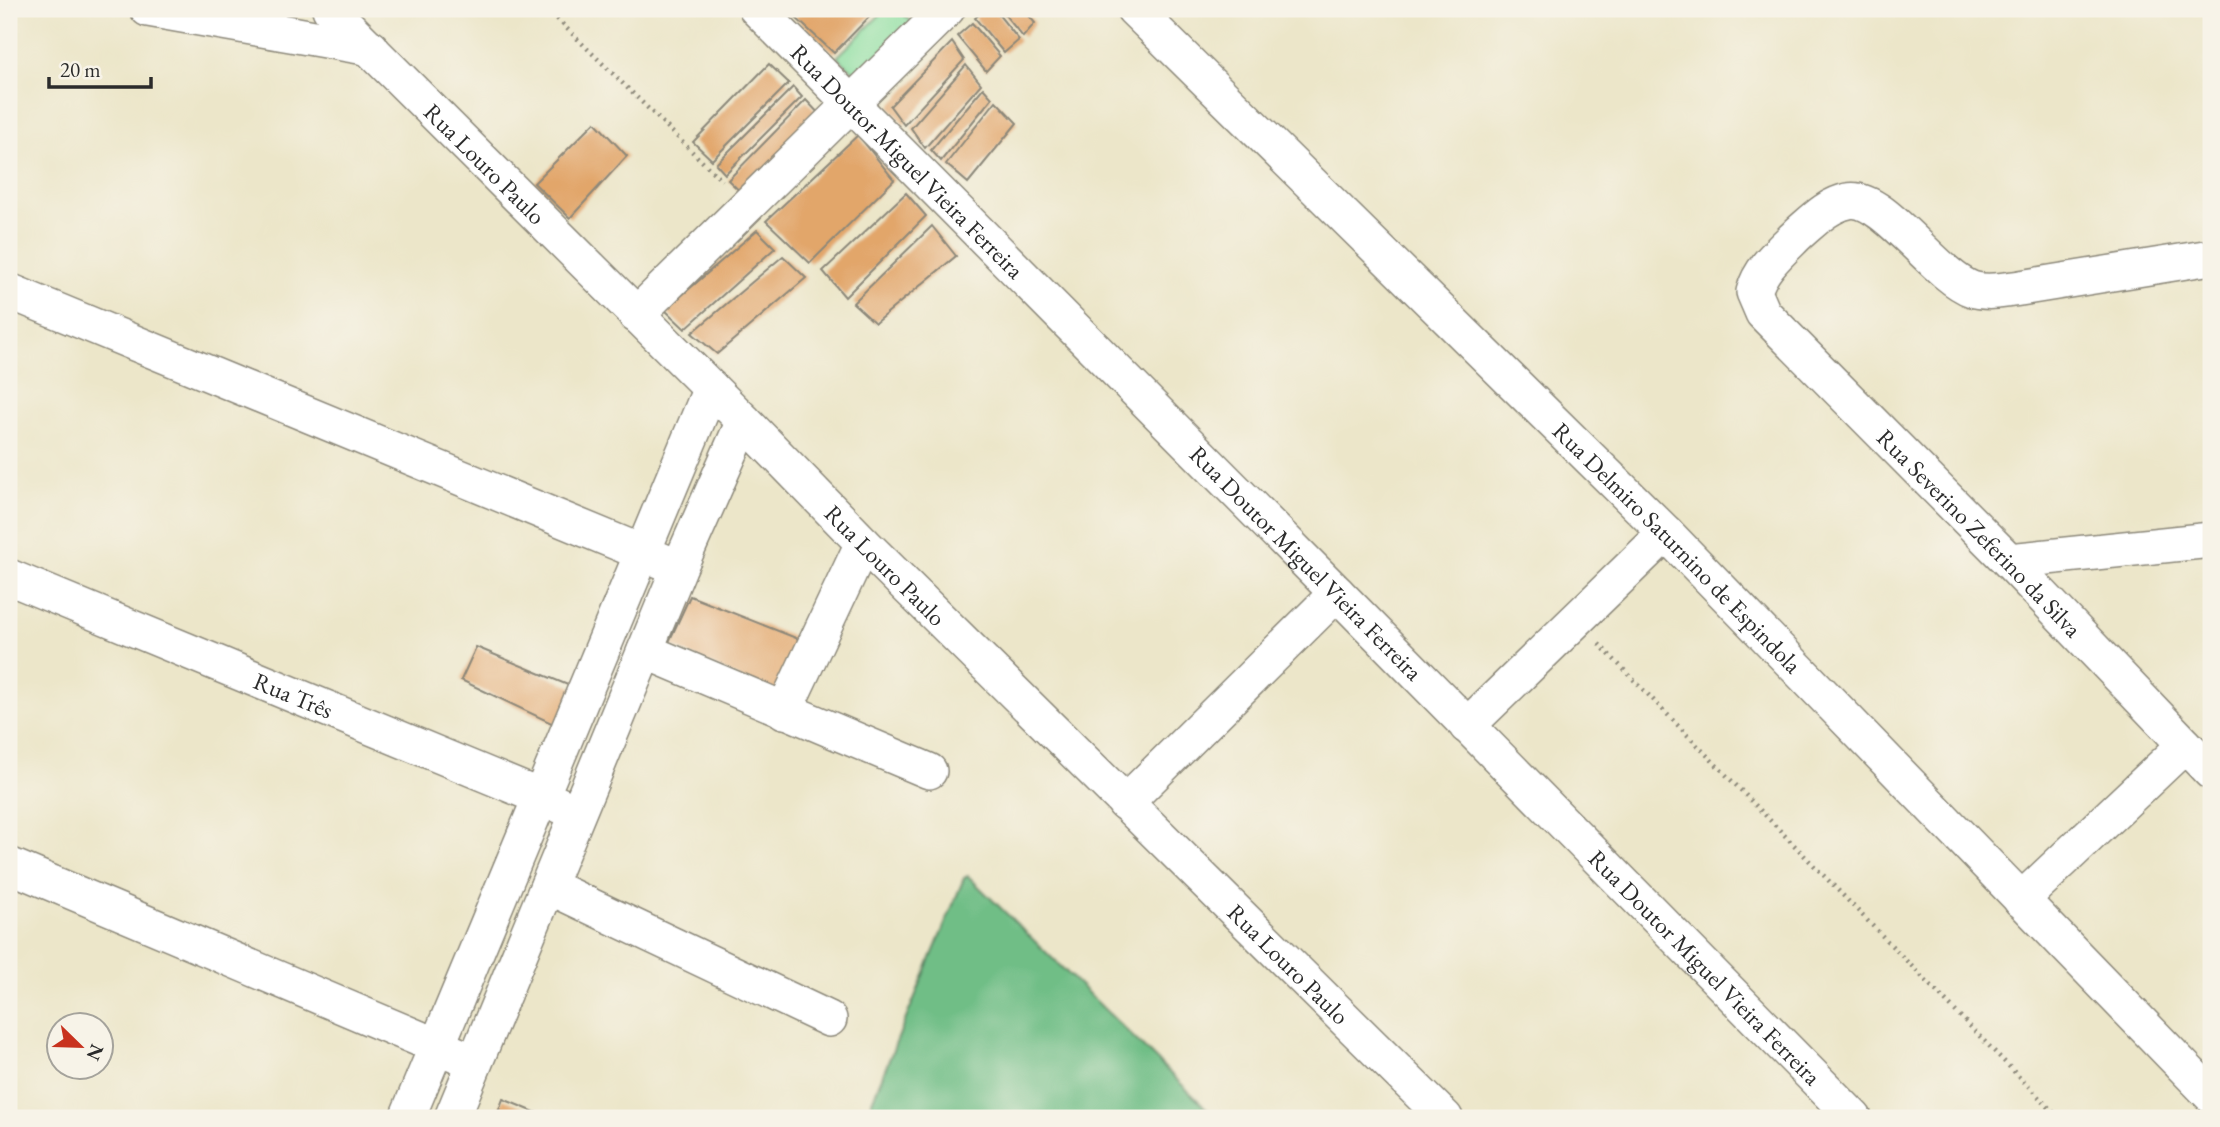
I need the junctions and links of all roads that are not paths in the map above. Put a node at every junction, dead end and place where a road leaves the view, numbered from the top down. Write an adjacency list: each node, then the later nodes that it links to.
1 (148, 9): 6 (street)
2 (330, 9): 6 (street, Rua Louro Paulo)
3 (757, 9): 7 (street, Rua Doutor Miguel Vieira Ferreira)
4 (947, 9): 7 (street)
5 (1134, 9): 13 (street, Rua Delmiro Saturnino de Espindola)
6 (370, 48): 10 (street, Rua Louro Paulo)
7 (851, 105): 10 (street); 20 (street, Rua Doutor Miguel Vieira Ferreira)
8 (2211, 257): 17 (street, Rua Severino Zeferino da Silva)
9 (9, 291): 16 (street)
10 (636, 315): 11 (street, Rua Louro Paulo)
11 (711, 388): 12 (street, Rua Louro Paulo); 16 (street)
12 (744, 421): 15 (street, Rua Louro Paulo); 18 (street)
13 (1666, 533): 23 (street); 32 (street, Rua Delmiro Saturnino de Espindola)
14 (2211, 540): 17 (street)
15 (863, 543): 22 (street); 28 (street, Rua Louro Paulo)
16 (644, 554): 18 (street); 27 (street)
17 (2009, 561): 24 (street, Rua Severino Zeferino da Silva)
18 (679, 568): 21 (street)
19 (9, 577): 27 (street, Rua Três)
20 (1337, 593): 23 (street, Rua Doutor Miguel Vieira Ferreira); 28 (street)
21 (645, 651): 22 (street); 29 (street)
22 (784, 711): 25 (street)
23 (1467, 726): 40 (street, Rua Doutor Miguel Vieira Ferreira)
24 (2185, 745): 26 (street, Rua Severino Zeferino da Silva); 32 (street)
25 (929, 771)
26 (2211, 772)
27 (540, 798): 29 (street, Rua Três); 34 (street)
28 (1125, 803): 39 (street, Rua Louro Paulo)
29 (578, 813): 31 (street)
30 (9, 865): 34 (street)
31 (548, 886): 33 (street); 35 (street)
32 (2021, 900): 36 (street, Rua Delmiro Saturnino de Espindola)
33 (829, 1019)
34 (437, 1047): 35 (street); 37 (street)
35 (475, 1062): 38 (street)
36 (2211, 1095)
37 (407, 1118)
38 (452, 1118)
39 (1445, 1118)
40 (1854, 1118)

